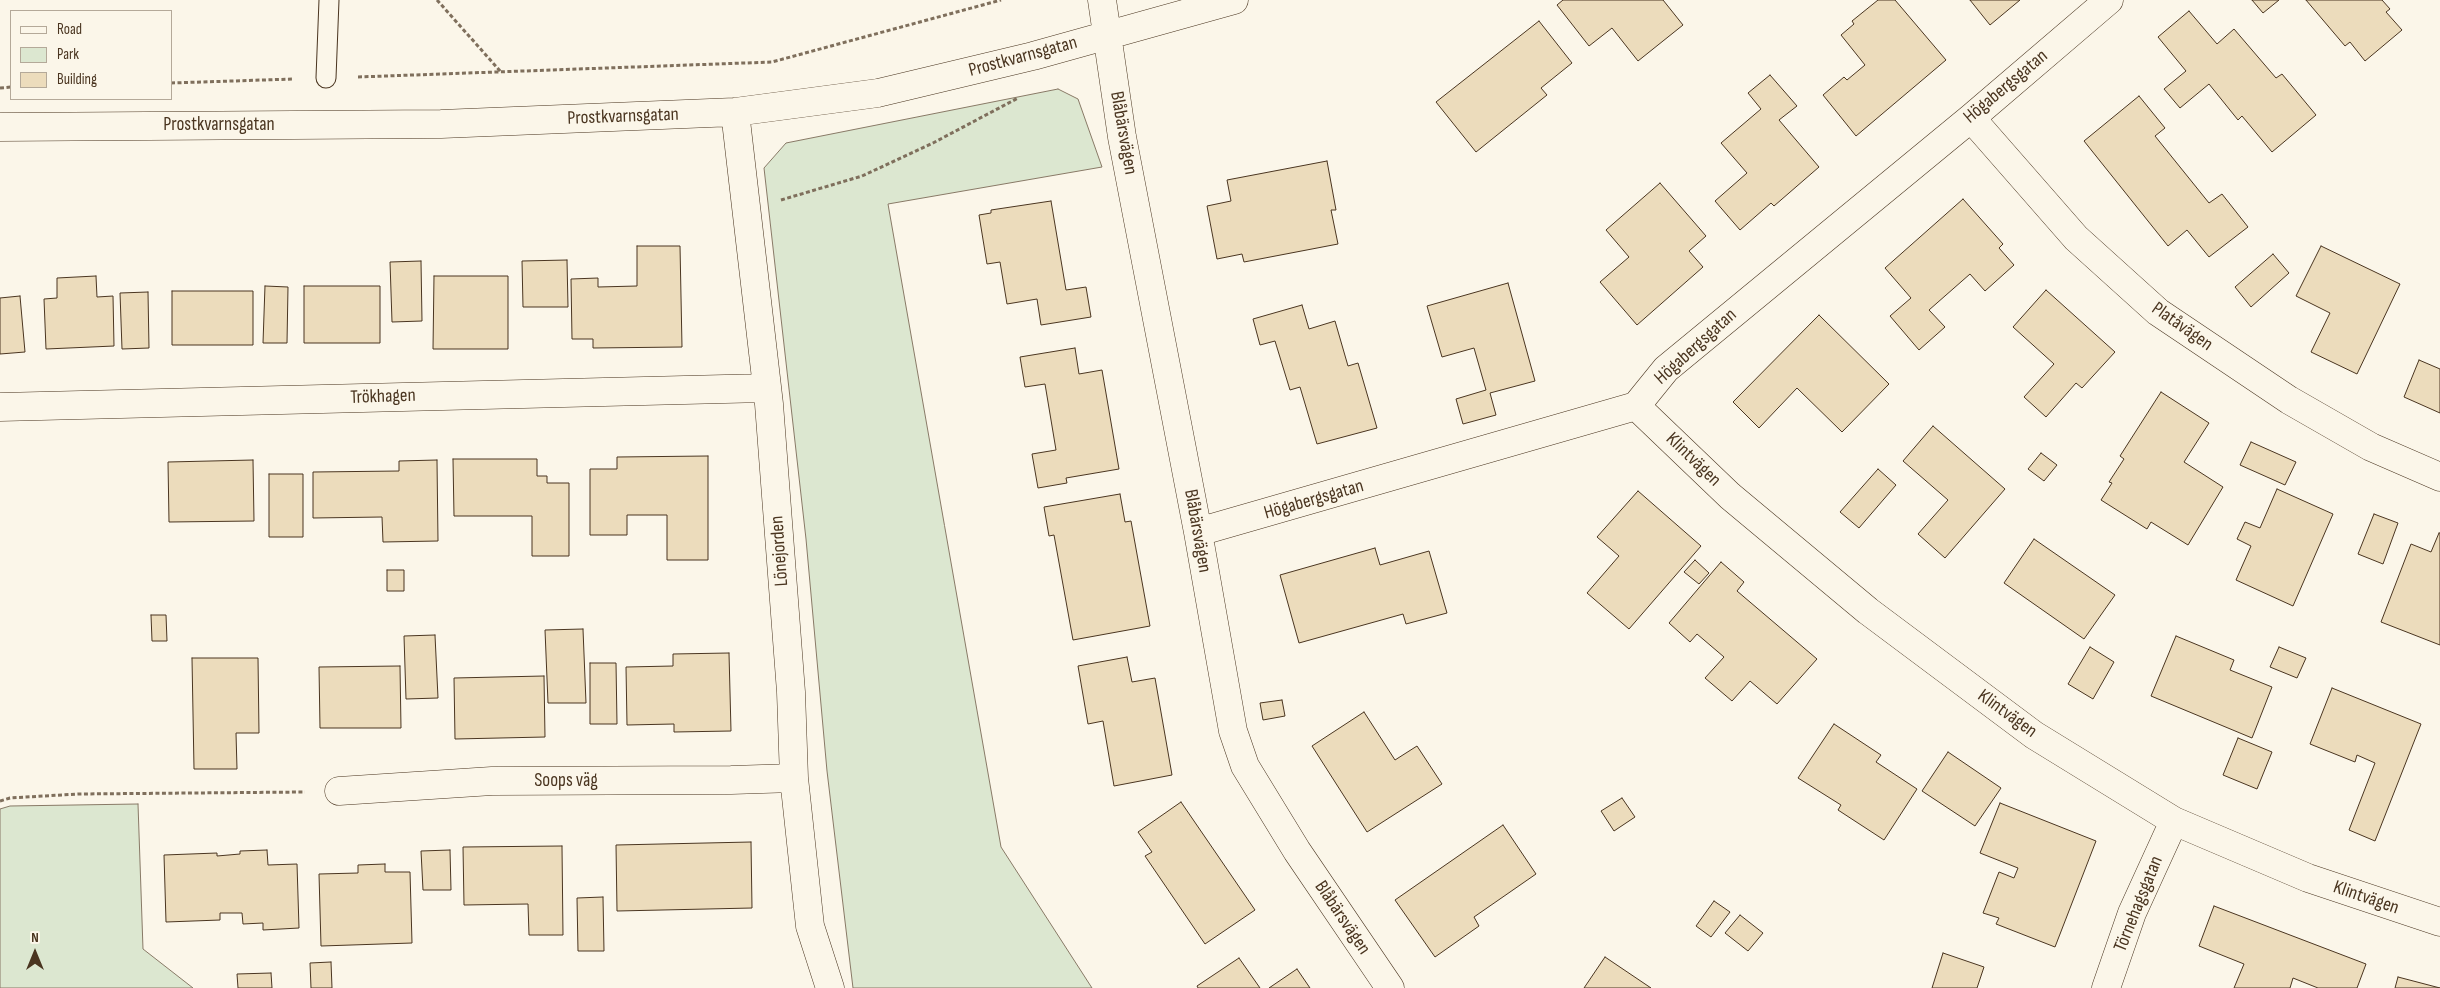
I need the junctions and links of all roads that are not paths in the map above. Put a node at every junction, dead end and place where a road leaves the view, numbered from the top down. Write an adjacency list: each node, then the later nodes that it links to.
1 (329, 0): 6 (lane)
2 (1102, 0): 5 (street, Blåbärsvägen)
3 (1234, 0): 5 (street, Prostkvarnsgatan)
4 (2109, 0): 8 (street, Högabergsgatan)
5 (1106, 34): 7 (street, Prostkvarnsgatan); 14 (street, Blåbärsvägen)
6 (326, 78)
7 (735, 112): 9 (street, Prostkvarnsgatan); 10 (street, Lönejorden)
8 (1971, 118): 12 (street, Högabergsgatan); 13 (street, Platåvägen)
9 (0, 127)
10 (765, 388): 11 (street, Trökhagen); 15 (street, Lönejorden)
11 (0, 406)
12 (1636, 406): 14 (street, Högabergsgatan); 17 (street, Klintvägen)
13 (2440, 477)
14 (1198, 532): 20 (street, Blåbärsvägen)
15 (794, 778): 16 (street, Soops väg); 19 (street, Lönejorden)
16 (338, 791)
17 (2174, 821): 18 (street, Klintvägen); 21 (street, Törnehagsgatan)
18 (2440, 922)
19 (830, 988)
20 (1390, 988)
21 (2106, 988)

